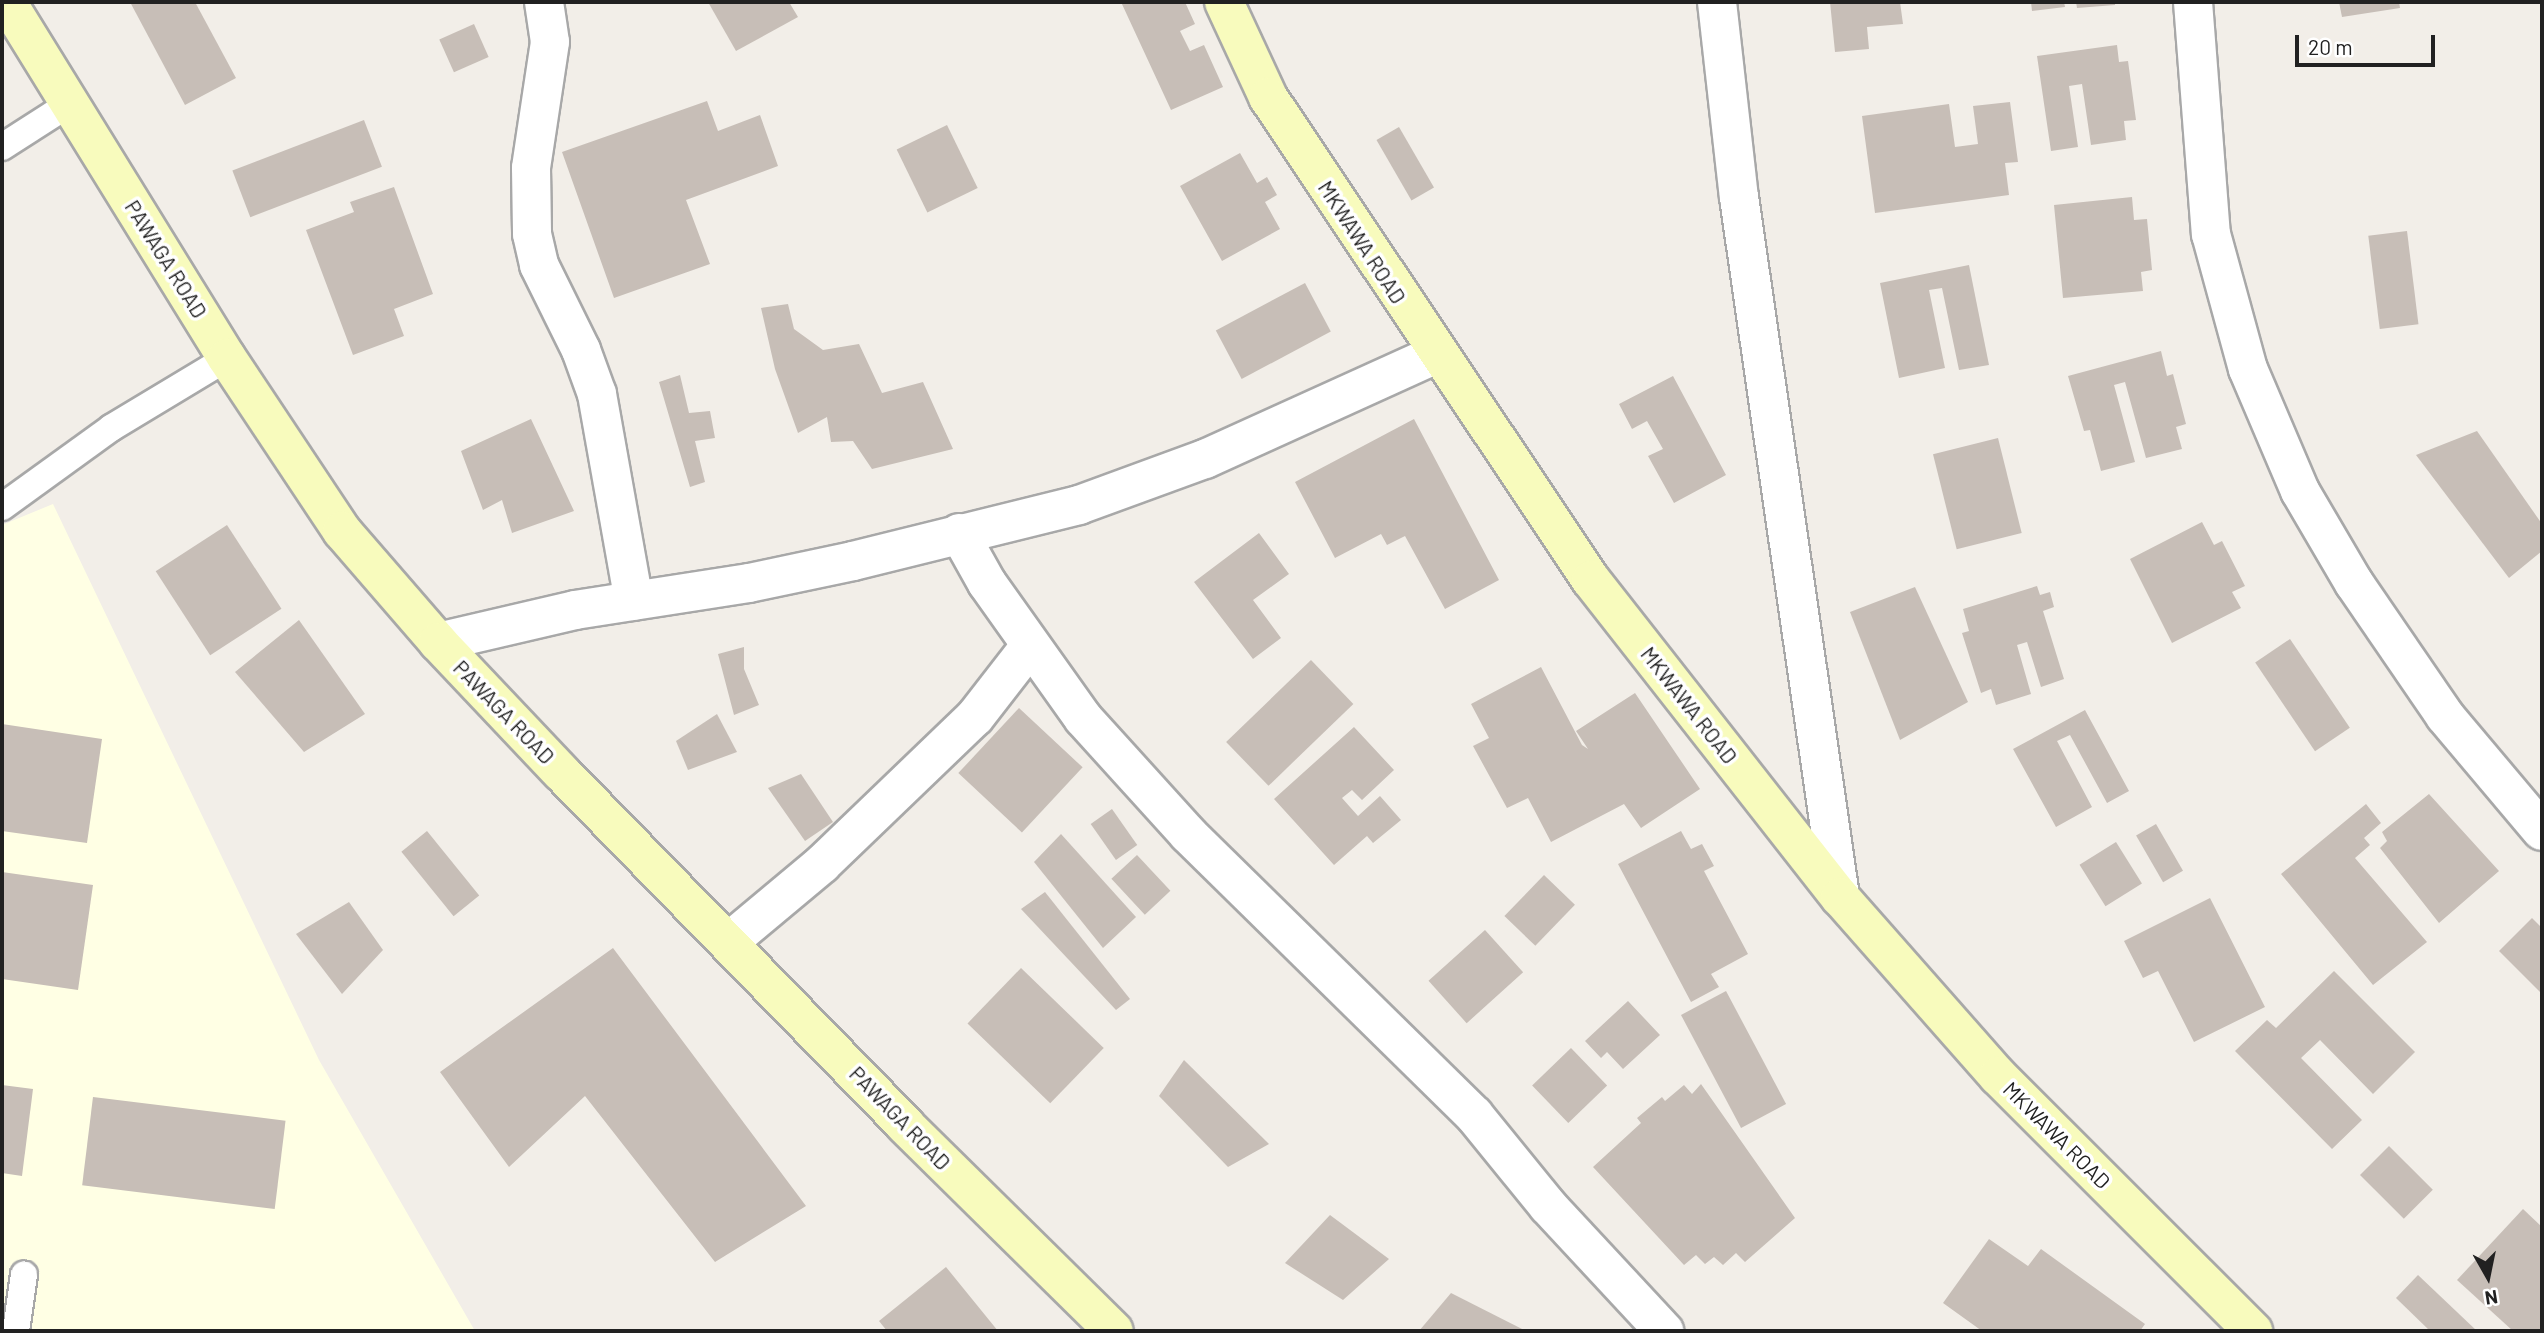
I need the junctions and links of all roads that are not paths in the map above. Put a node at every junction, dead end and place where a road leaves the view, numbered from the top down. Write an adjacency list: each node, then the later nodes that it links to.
1 (7, 2): 6 (main road, PAWAGA ROAD)
2 (544, 2): 12 (street)
3 (1224, 2): 8 (main road, MKWAWA ROAD)
4 (1717, 2): 16 (street)
5 (2193, 2): 15 (street)
6 (69, 104): 7 (lane); 9 (main road, PAWAGA ROAD)
7 (2, 147)
8 (1436, 354): 11 (street); 16 (main road, MKWAWA ROAD)
9 (227, 358): 10 (lane); 13 (main road, PAWAGA ROAD)
10 (2, 507)
11 (959, 533): 12 (street); 14 (street)
12 (634, 601): 13 (street)
13 (438, 642): 17 (main road, PAWAGA ROAD)
14 (1030, 646): 17 (street); 21 (street)
15 (2542, 831)
16 (1840, 897): 22 (main road, MKWAWA ROAD)
17 (730, 941): 20 (main road, PAWAGA ROAD)
18 (24, 1275): 19 (lane)
19 (16, 1331)
20 (1114, 1331)
21 (1664, 1331)
22 (2253, 1331)

